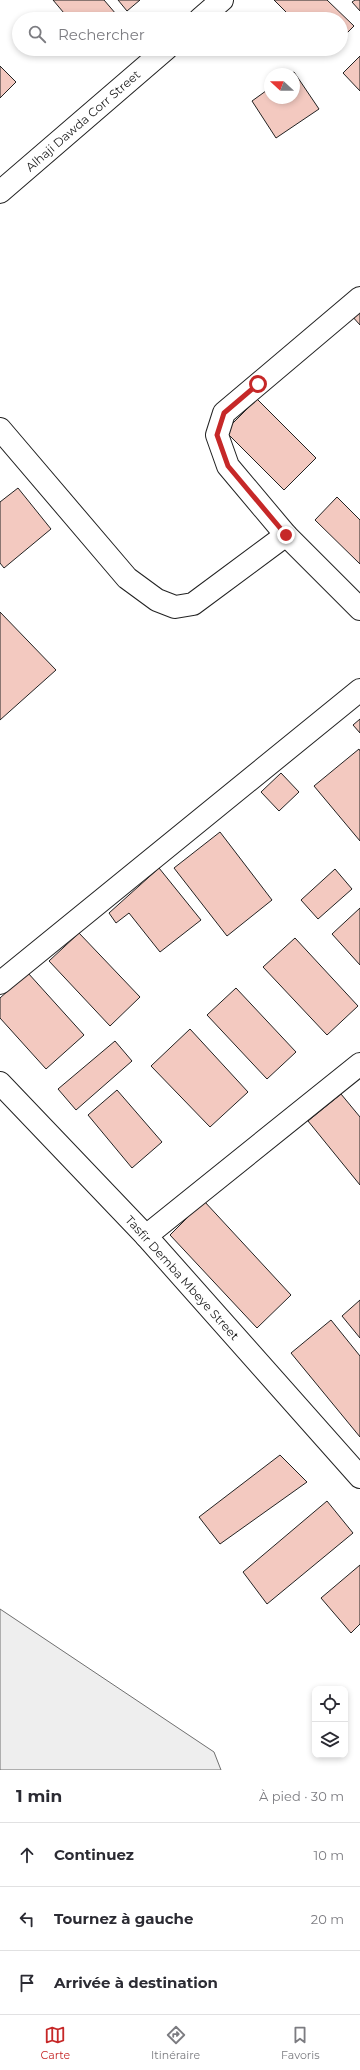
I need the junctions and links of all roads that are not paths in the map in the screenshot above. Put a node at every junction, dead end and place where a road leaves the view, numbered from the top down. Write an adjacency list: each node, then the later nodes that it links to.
1 (222, 0): 2 (street)
2 (208, 12)
3 (158, 56): 4 (street, Alhaji Dawda Corr Street)
4 (0, 192)
5 (360, 298): 7 (street)
6 (0, 429): 7 (street)
7 (286, 535): 8 (street)
8 (360, 609)
9 (360, 690): 10 (street)
10 (0, 983)
11 (360, 1064): 13 (street)
12 (0, 1083): 13 (street, Tasfir Demba Mbeye Street)
13 (146, 1236): 14 (street, Tasfir Demba Mbeye Street)
14 (360, 1477)

